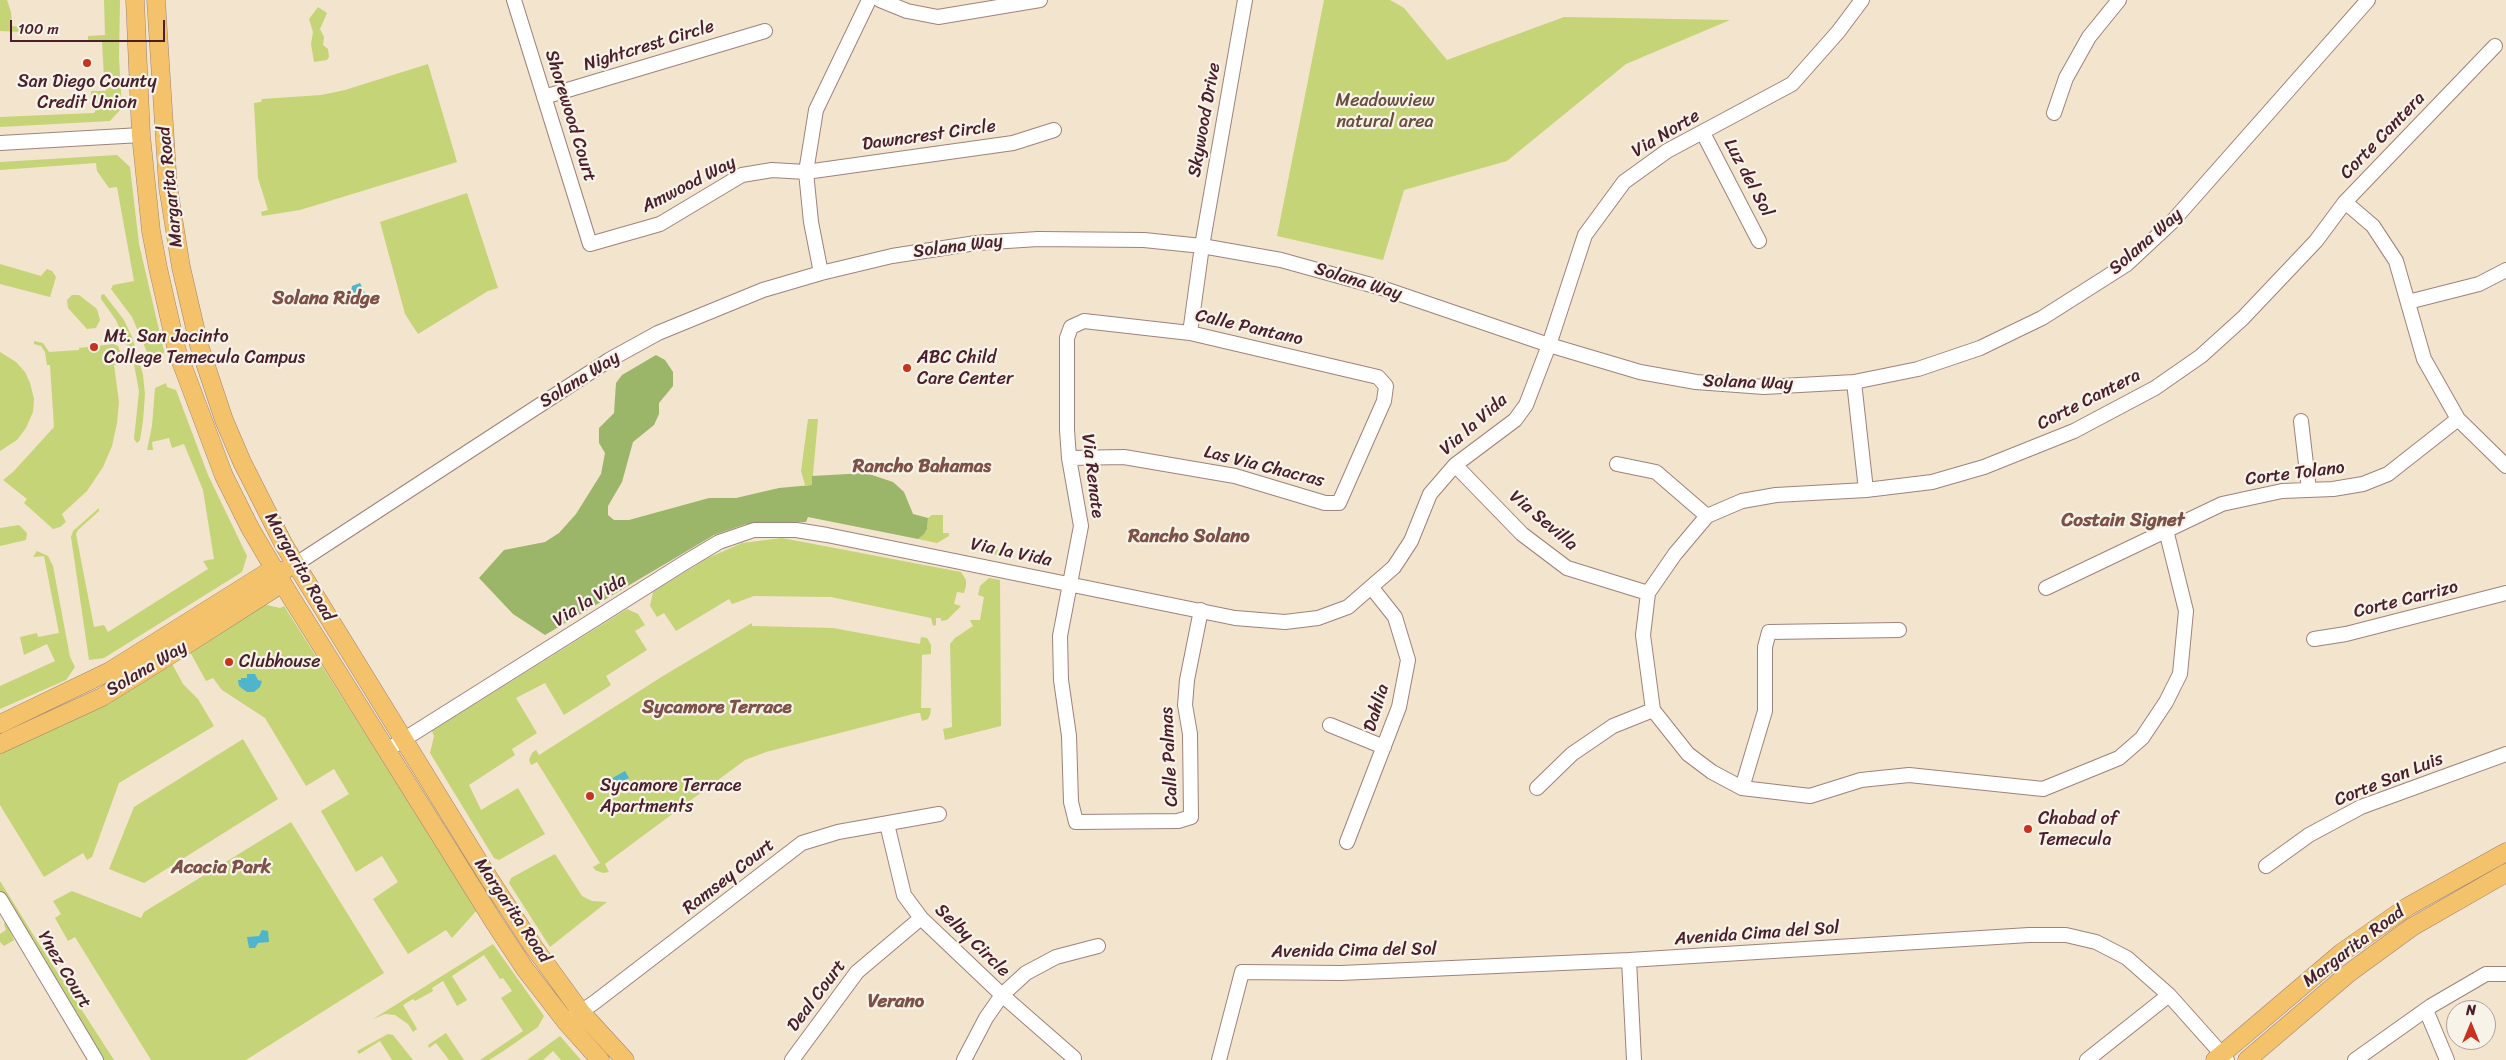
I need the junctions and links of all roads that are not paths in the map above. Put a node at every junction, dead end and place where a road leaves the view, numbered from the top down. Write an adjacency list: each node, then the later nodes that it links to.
1 (134, 0): 17 (main road, Margarita Road)
2 (156, 0): 42 (main road, Margarita Road)
3 (514, 0): 13 (street, Shorewood Court)
4 (869, 0): 19 (street)
5 (880, 0): 6 (street)
6 (1040, 0)
7 (1245, 0): 23 (street, Skywood Drive)
8 (1862, 0): 16 (street, Via Norte)
9 (2118, 0): 14 (street)
10 (2368, 0): 30 (street, Solana Way)
11 (765, 31): 13 (street, Nightcrest Circle)
12 (2495, 46): 20 (street, Corte Cantera)
13 (544, 98): 22 (street, Shorewood Court)
14 (2054, 112)
15 (1054, 130): 19 (street, Dawncrest Circle)
16 (1703, 133): 21 (street, Luz del Sol); 29 (street, Via Norte)
17 (141, 136): 18 (street); 43 (main road, Margarita Road)
18 (0, 143)
19 (806, 172): 22 (street, Amwood Way); 25 (street)
20 (2346, 202): 26 (street); 38 (street, Corte Cantera)
21 (1759, 241)
22 (590, 244)
23 (1202, 246): 25 (street, Solana Way); 28 (street, Skywood Drive); 29 (street, Solana Way)
24 (2506, 270): 26 (street)
25 (821, 273): 42 (street, Solana Way)
26 (2408, 302): 32 (street)
27 (1084, 321): 28 (street, Calle Pantano); 34 (street, Via Renate)
28 (1190, 333): 31 (street, Calle Pantano)
29 (1549, 345): 30 (street, Solana Way); 36 (street, Via la Vida)
30 (1854, 382): 38 (street)
31 (1384, 401): 34 (street, Las Via Chacras)
32 (2458, 419): 37 (street); 39 (street, Corte Tolano)
33 (2301, 422): 39 (street)
34 (1069, 458): 44 (street, Via Renate)
35 (1617, 464): 40 (street)
36 (1454, 465): 45 (street, Via la Vida); 47 (street, Via Sevilla)
37 (2506, 466)
38 (1866, 490): 40 (street, Corte Cantera)
39 (2310, 490): 41 (street, Corte Tolano)
40 (1707, 516): 47 (street, Corte Cantera)
41 (2166, 530): 46 (street, Corte Tolano); 61 (street)
42 (296, 564): 43 (main road, Solana Way); 55 (main road, Margarita Road)
43 (278, 574): 53 (main road, Solana Way); 56 (main road, Solana Way); 58 (main road, Margarita Road)
44 (1068, 584): 49 (street, Via la Vida); 55 (street, Via la Vida); 63 (street, Via Renate)
45 (1372, 588): 49 (street, Via la Vida); 57 (street, Dahlia)
46 (2046, 588)
47 (1648, 593): 52 (street, Corte Cantera)
48 (2506, 593): 51 (street, Corte Carrizo)
49 (1201, 610): 63 (street, Calle Palmas)
50 (1899, 630): 61 (street)
51 (2314, 639)
52 (1653, 710): 60 (street); 61 (street)
53 (0, 724)
54 (1330, 725): 57 (street)
55 (403, 740): 58 (street, Via la Vida); 77 (main road, Margarita Road)
56 (0, 744)
57 (1384, 747): 65 (street, Dahlia)
58 (387, 750): 78 (main road, Margarita Road)
59 (2506, 754): 67 (street, Corte San Luis)
60 (1537, 788)
61 (1742, 788)
62 (939, 814): 64 (street, Ramsey Court)
63 (1076, 822)
64 (887, 824): 70 (street, Selby Circle); 77 (street, Ramsey Court)
65 (1347, 842)
66 (2506, 852): 80 (main road, Margarita Road)
67 (2266, 866)
68 (2506, 873): 89 (main road, Margarita Road)
69 (0, 899): 81 (street, Ynez Court)
70 (921, 918): 74 (street, Selby Circle); 84 (street, Deal Court)
71 (1098, 946): 74 (street)
72 (1628, 960): 75 (street, Avenida Cima del Sol); 86 (street, Avenida Cima del Sol); 87 (street)
73 (2506, 974): 76 (street)
74 (1002, 995): 79 (street, Selby Circle); 85 (street)
75 (2170, 995): 80 (street, Avenida Cima del Sol); 88 (street)
76 (2426, 1010): 90 (street); 91 (street)
77 (581, 1012): 78 (street, Ramsey Court); 83 (main road, Margarita Road)
78 (566, 1022): 82 (main road, Margarita Road)
79 (1074, 1058)
80 (2221, 1058)
81 (96, 1060)
82 (600, 1060)
83 (625, 1060)
84 (792, 1060)
85 (964, 1060)
86 (1219, 1060)
87 (1634, 1060)
88 (2088, 1060)
89 (2247, 1060)
90 (2355, 1060)
91 (2447, 1060)

